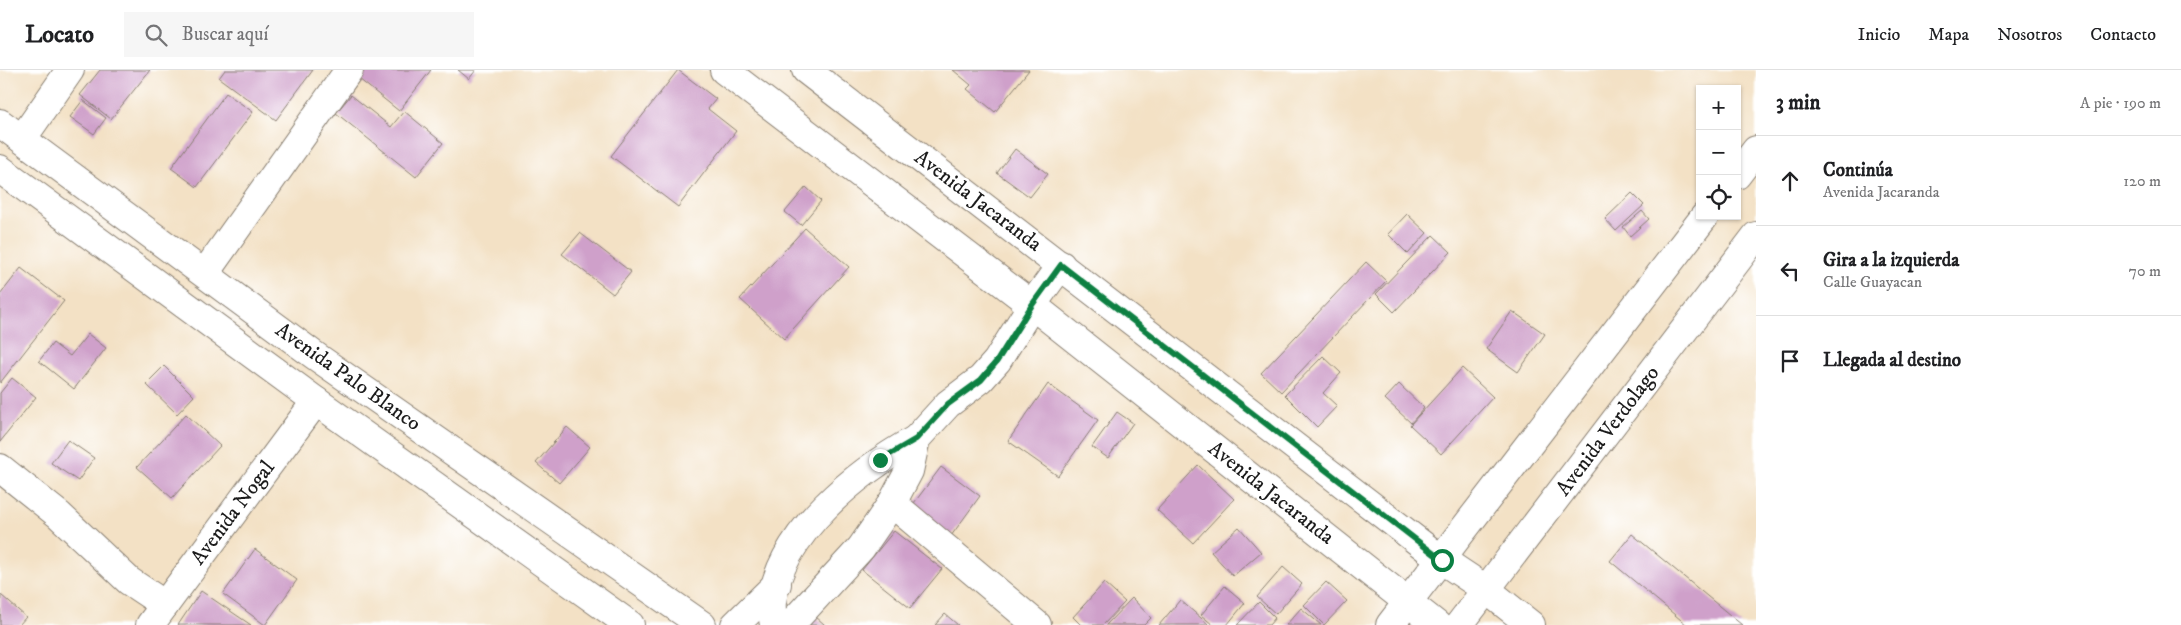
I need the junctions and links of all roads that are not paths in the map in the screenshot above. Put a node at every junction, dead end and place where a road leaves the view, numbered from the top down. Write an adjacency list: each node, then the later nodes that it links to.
1 (70, 70): 6 (street)
2 (349, 70): 13 (street)
3 (724, 70): 14 (street, Avenida Jacaranda)
4 (806, 70): 12 (street, Avenida Jacaranda)
5 (0, 123): 6 (street, Avenida Palo Blanco)
6 (22, 138): 13 (street, Avenida Palo Blanco)
7 (1756, 150): 9 (street)
8 (0, 169): 15 (street, Avenida Palo Blanco)
9 (1741, 170)
10 (1702, 220): 19 (street)
11 (1756, 236): 21 (street, Avenida Verdolago)
12 (1061, 265): 14 (street); 19 (street, Avenida Jacaranda)
13 (205, 273): 25 (street, Avenida Palo Blanco)
14 (1032, 305): 16 (street); 22 (street, Avenida Jacaranda)
15 (316, 401): 23 (street, Avenida Nogal); 24 (street, Avenida Palo Blanco)
16 (916, 439): 18 (street); 20 (street)
17 (0, 468): 23 (street)
18 (892, 503): 28 (street); 29 (street)
19 (1442, 560): 21 (street, Avenida Jacaranda); 22 (street)
20 (777, 584): 26 (street); 27 (street)
21 (1487, 590): 32 (street, Avenida Verdolago); 33 (street, Avenida Jacaranda)
22 (1408, 602): 30 (street); 31 (street, Avenida Jacaranda)
23 (158, 615)
24 (630, 625)
25 (702, 625)
26 (735, 625)
27 (774, 625)
28 (790, 625)
29 (1037, 625)
30 (1390, 625)
31 (1437, 625)
32 (1459, 625)
33 (1531, 625)

